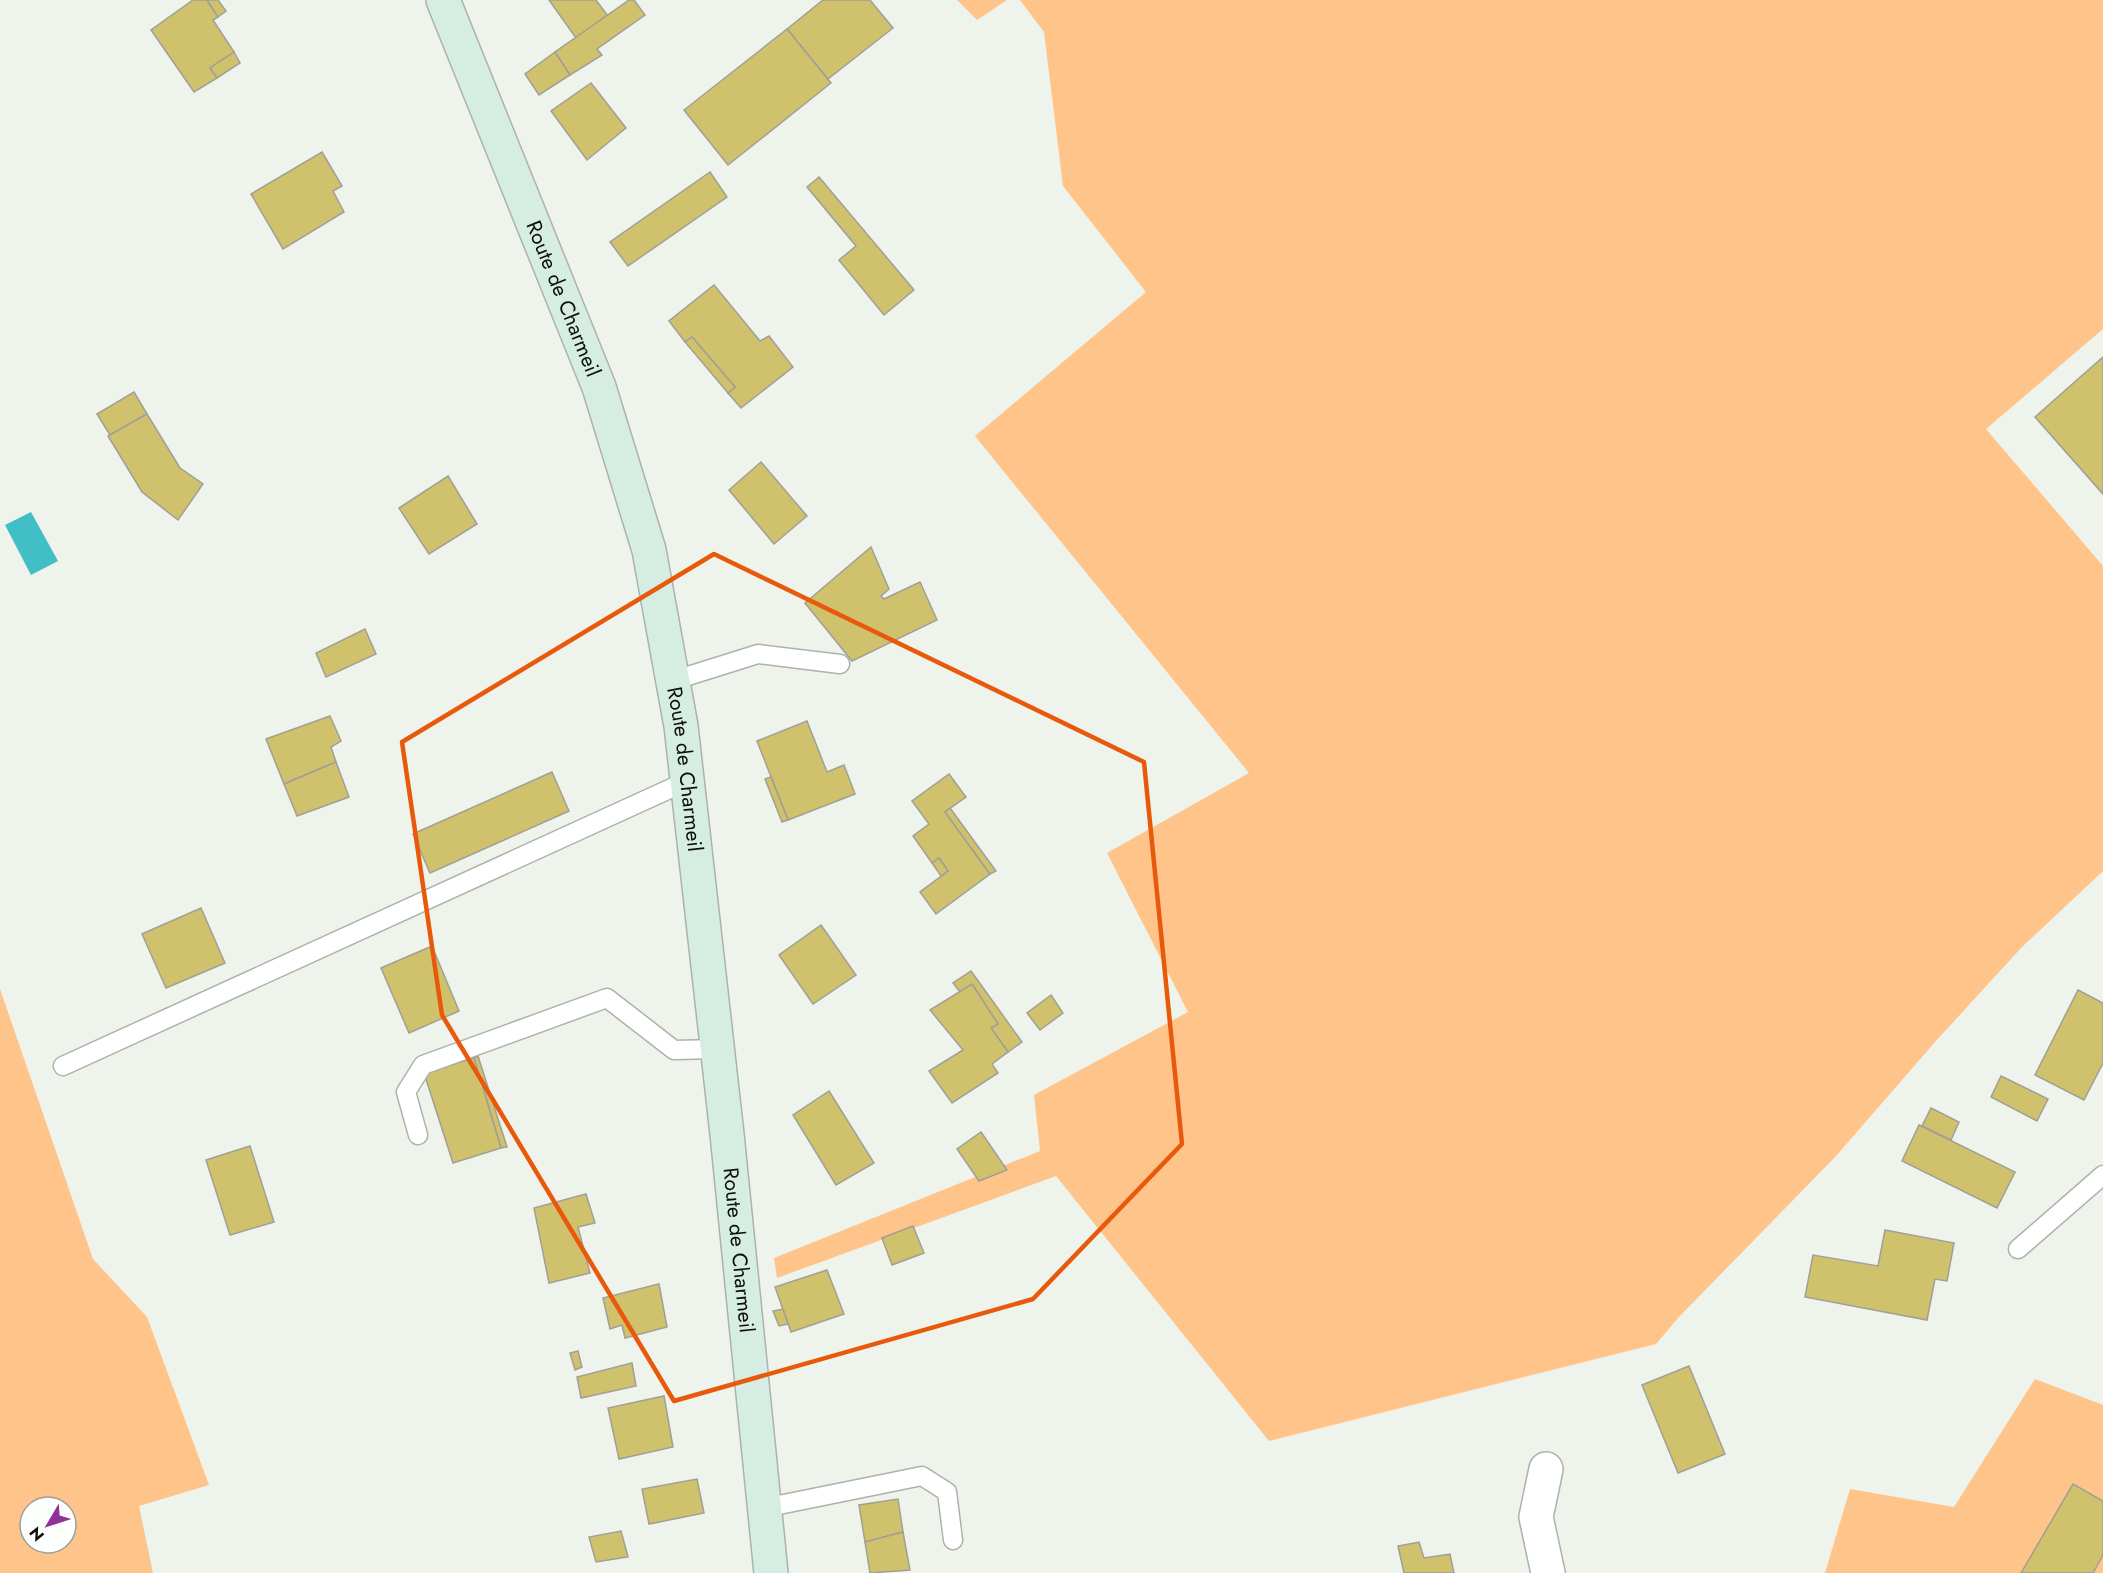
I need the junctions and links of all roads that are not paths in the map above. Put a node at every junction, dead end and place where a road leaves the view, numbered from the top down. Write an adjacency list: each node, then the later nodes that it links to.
1 (443, 0): 3 (main road, Route de Charmeil)
2 (840, 664): 3 (lane)
3 (672, 681): 4 (main road, Route de Charmeil)
4 (687, 781): 5 (main road, Route de Charmeil); 6 (lane)
5 (717, 1049): 7 (lane); 11 (main road, Route de Charmeil)
6 (63, 1066)
7 (418, 1135)
8 (2103, 1175): 9 (lane)
9 (2018, 1249)
10 (1546, 1469): 14 (street)
11 (764, 1508): 12 (lane); 13 (main road, Route de Charmeil)
12 (953, 1540)
13 (771, 1573)
14 (1548, 1573)

